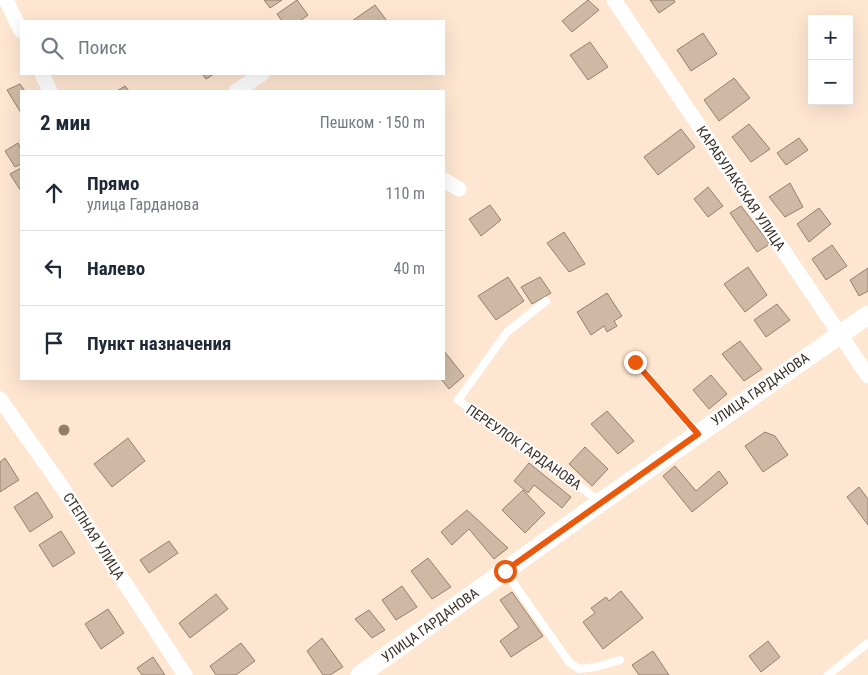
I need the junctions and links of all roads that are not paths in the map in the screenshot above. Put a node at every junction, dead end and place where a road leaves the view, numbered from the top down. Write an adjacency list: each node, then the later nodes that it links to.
1 (6, 0): 3 (street)
2 (614, 0): 12 (street, КАРАБУЛАКСКАЯ УЛИЦА)
3 (20, 29)
4 (42, 75): 6 (street)
5 (260, 75): 7 (street)
6 (50, 90)
7 (238, 90)
8 (445, 181): 9 (street)
9 (459, 189)
10 (546, 300): 17 (lane, ПЕРЕУЛОК ГАРДАНОВА)
11 (868, 315): 12 (street, УЛИЦА ГАРДАНОВА)
12 (839, 333): 14 (street, КАРАБУЛАКСКАЯ УЛИЦА); 16 (street, УЛИЦА ГАРДАНОВА)
13 (635, 362): 16 (lane)
14 (868, 376)
15 (0, 399): 21 (street, СТЕПНАЯ УЛИЦА)
16 (698, 434): 17 (street, УЛИЦА ГАРДАНОВА)
17 (601, 502): 18 (street, УЛИЦА ГАРДАНОВА)
18 (505, 571): 20 (lane); 22 (street, УЛИЦА ГАРДАНОВА)
19 (868, 643): 23 (lane)
20 (620, 660)
21 (185, 675)
22 (360, 675)
23 (828, 675)

